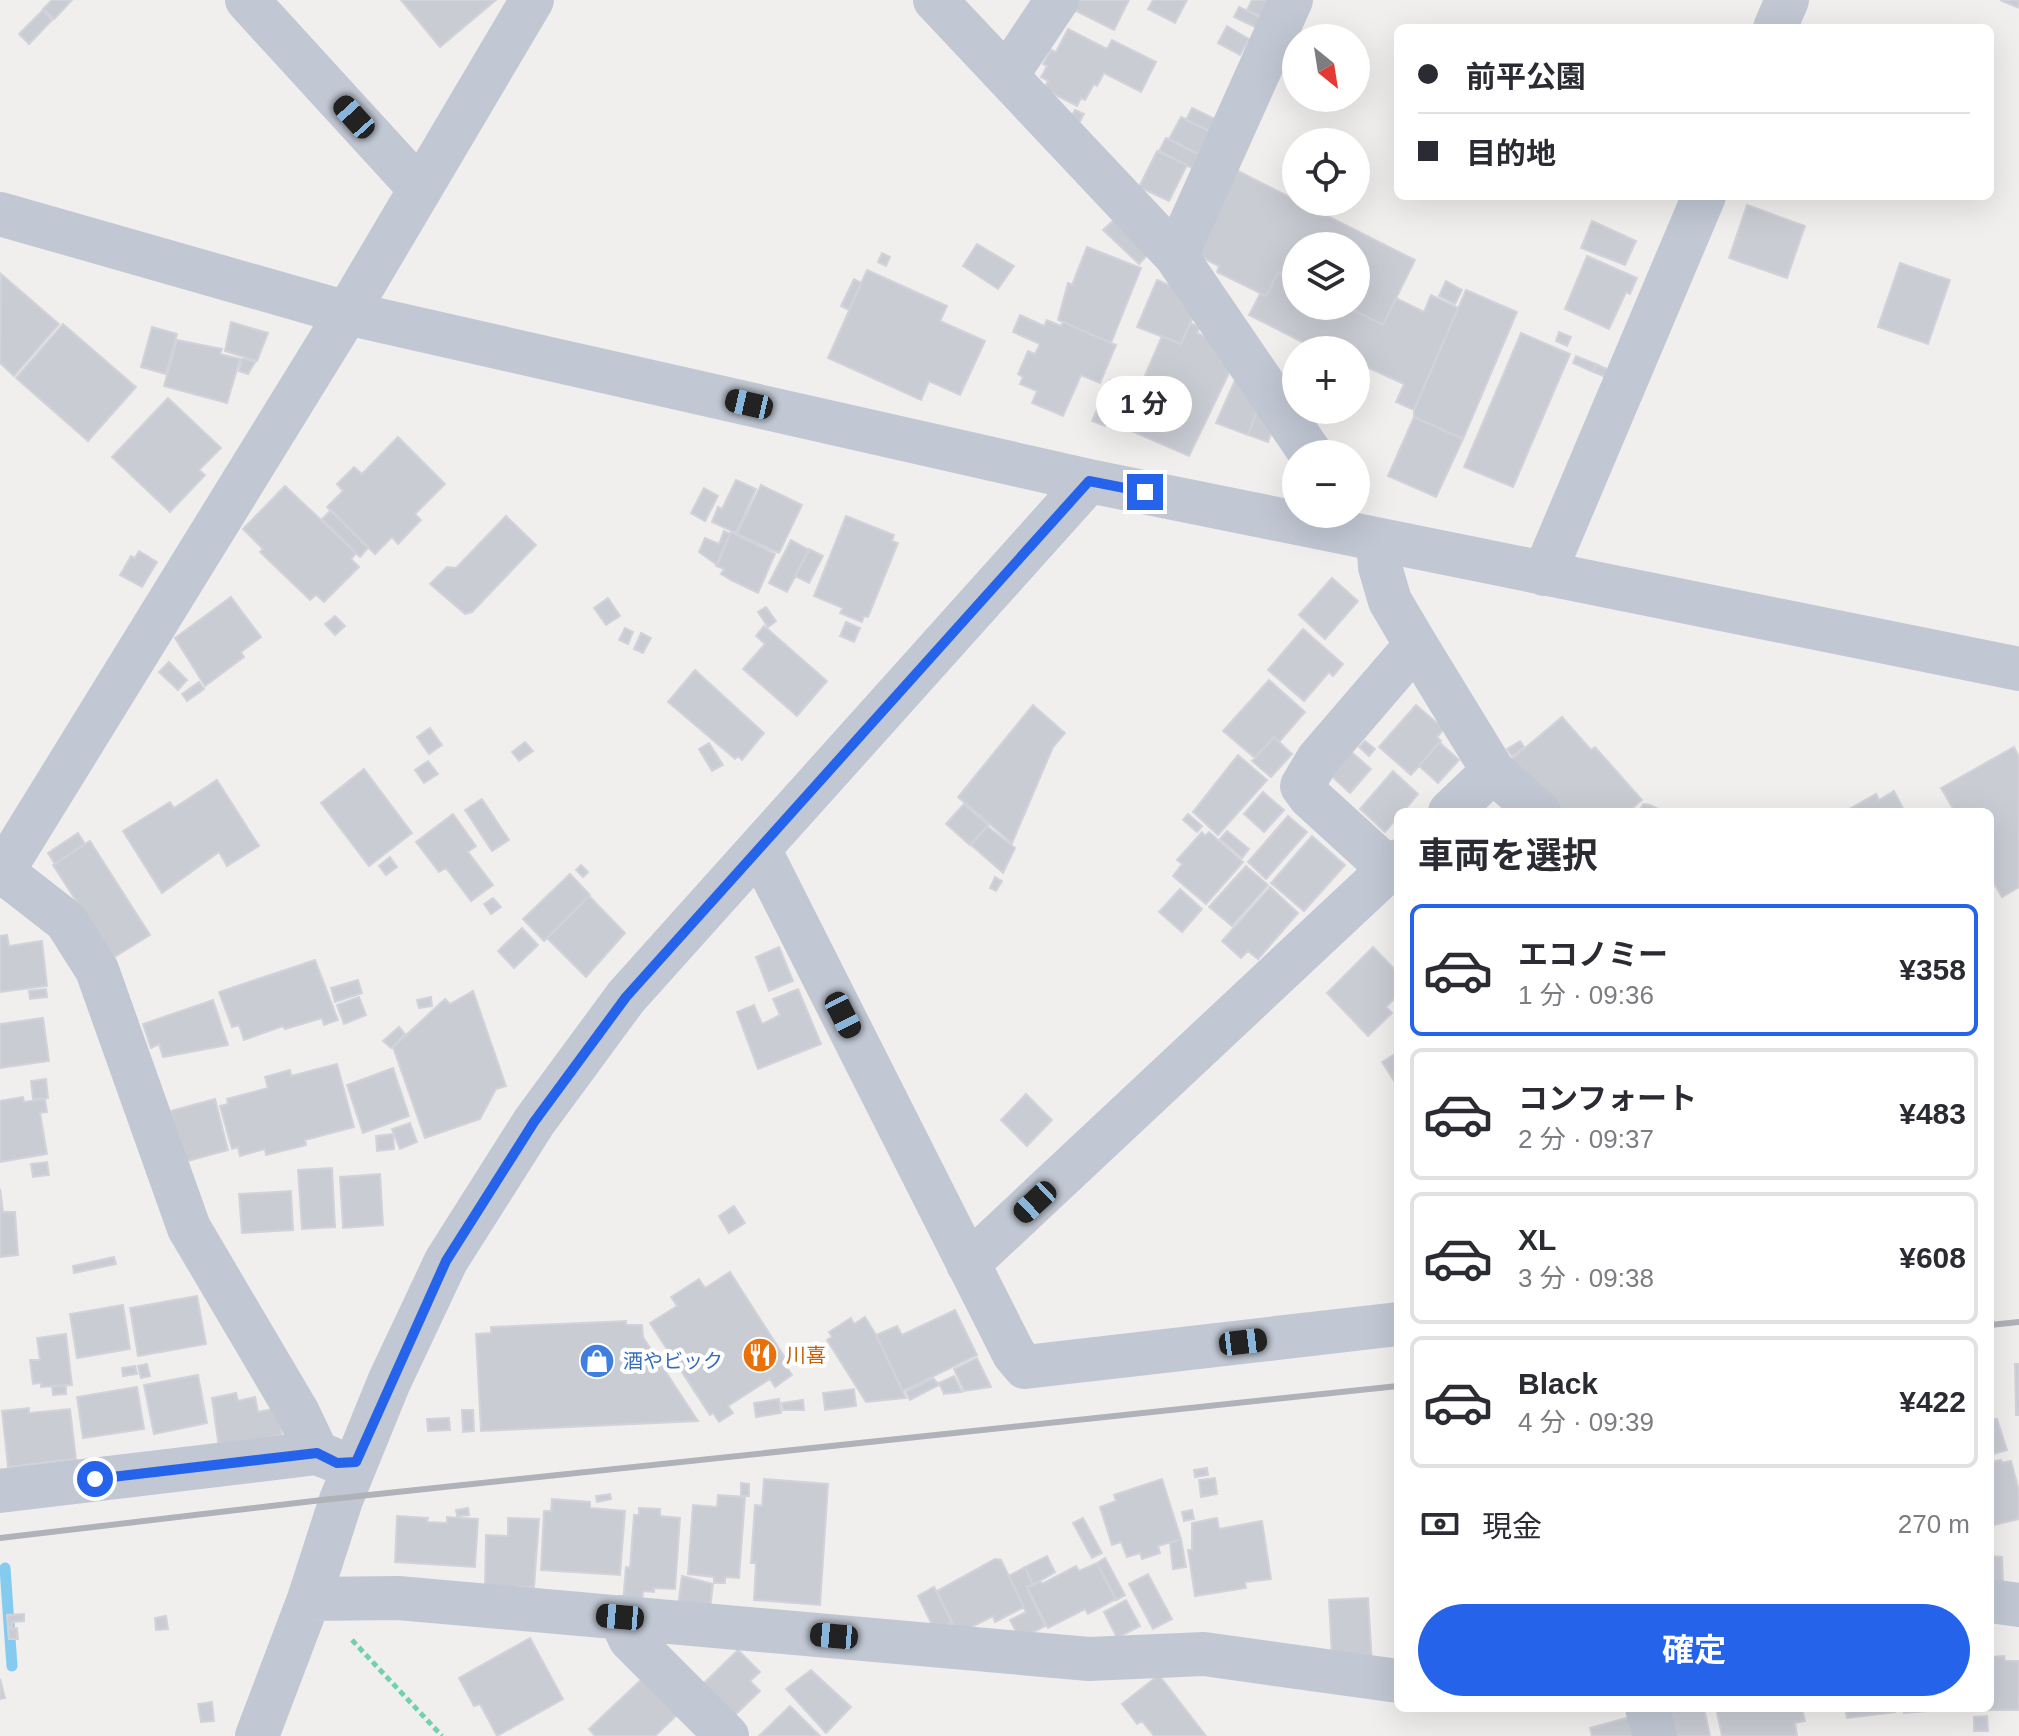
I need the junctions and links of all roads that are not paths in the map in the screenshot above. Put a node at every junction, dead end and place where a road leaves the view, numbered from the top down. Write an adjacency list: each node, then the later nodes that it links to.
1 (247, 0): 9 (street)
2 (532, 0): 9 (street)
3 (935, 0): 8 (street)
4 (1057, 0): 8 (street)
5 (1291, 0): 12 (street)
6 (1787, 0): 7 (street)
7 (1777, 24)
8 (1007, 75): 12 (street)
9 (419, 188): 13 (street)
10 (1702, 200): 17 (street)
11 (0, 214): 13 (street)
12 (1176, 256): 14 (street)
13 (347, 313): 15 (street); 25 (street)
14 (1301, 440)
15 (1089, 481): 16 (street); 23 (street)
16 (1353, 529): 17 (street); 18 (street)
17 (1544, 574): 19 (street)
18 (1416, 645): 20 (street); 24 (street)
19 (2015, 664)
20 (1493, 771): 21 (street); 22 (street)
21 (1454, 808)
22 (1535, 808)
23 (759, 849): 26 (street); 28 (street)
24 (1394, 865): 26 (street)
25 (1, 874): 28 (street)
26 (968, 1264): 27 (street)
27 (1394, 1324)
28 (337, 1458): 29 (street); 30 (street)
29 (0, 1491)
30 (309, 1599): 33 (street); 36 (street)
31 (1994, 1602): 32 (street)
32 (2019, 1605)
33 (620, 1617): 34 (street); 37 (street)
34 (1394, 1680)
35 (1648, 1712): 38 (street)
36 (257, 1736)
37 (727, 1736)
38 (1655, 1736)

